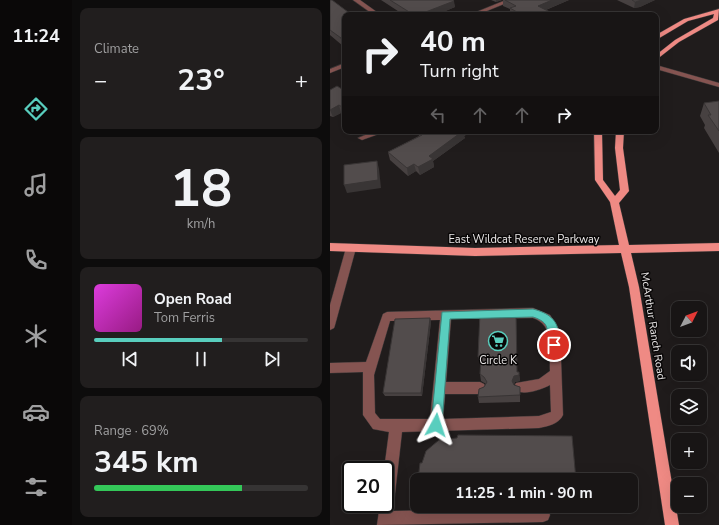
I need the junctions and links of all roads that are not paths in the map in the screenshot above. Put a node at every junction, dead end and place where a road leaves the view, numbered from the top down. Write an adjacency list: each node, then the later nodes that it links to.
1 (356, 0): 3 (street)
2 (511, 0): 4 (street)
3 (374, 12)
4 (482, 12)
5 (718, 12): 6 (main road); 7 (main road)
6 (659, 36)
7 (659, 56)
8 (342, 66): 10 (street)
9 (659, 68): 11 (street)
10 (330, 71)
11 (719, 85)
12 (374, 134): 15 (street)
13 (598, 134): 16 (main road)
14 (620, 134): 16 (main road)
15 (362, 138)
16 (614, 202): 20 (main road, McArthur Ranch Road)
17 (330, 247): 19 (main road, East Wildcat Reserve Parkway)
18 (719, 247): 20 (main road, East Wildcat Reserve Parkway)
19 (351, 248): 20 (main road, East Wildcat Reserve Parkway); 22 (street)
20 (626, 250): 33 (main road, McArthur Ranch Road)
21 (446, 315): 23 (street); 25 (street); 27 (street)
22 (330, 325)
23 (370, 367): 24 (street); 30 (street)
24 (330, 368)
25 (555, 374): 26 (street); 29 (street)
26 (520, 387)
27 (439, 388): 28 (street); 29 (street)
28 (480, 388)
29 (436, 425): 30 (street)
30 (396, 426): 32 (street)
31 (543, 515): 32 (street)
32 (384, 522)
33 (672, 525)

